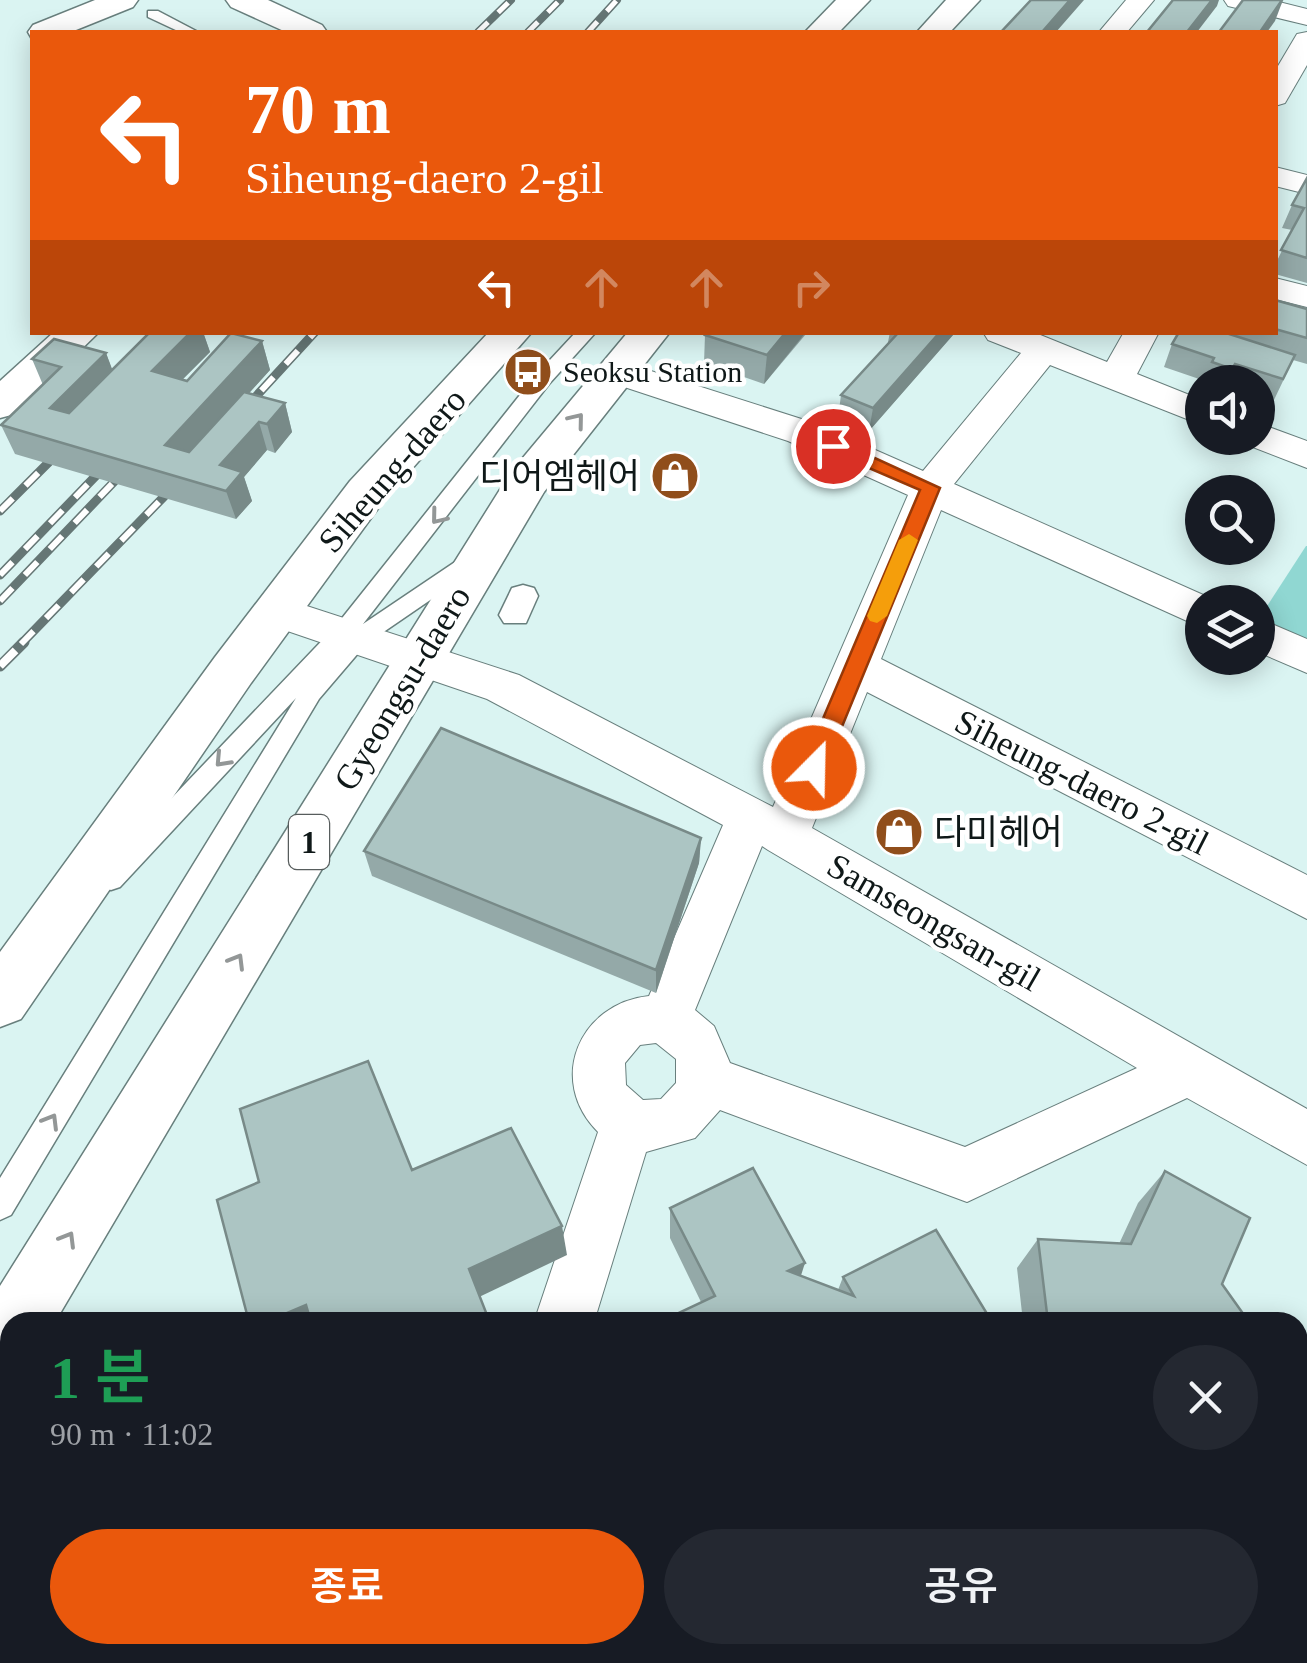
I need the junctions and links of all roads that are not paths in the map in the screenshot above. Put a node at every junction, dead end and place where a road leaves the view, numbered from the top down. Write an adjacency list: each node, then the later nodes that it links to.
1 (122, 0): 9 (main road)
2 (242, 0): 11 (main road)
3 (854, 0): 12 (main road)
4 (964, 0): 13 (main road)
5 (1140, 0): 14 (street)
6 (1256, 2): 8 (street)
7 (153, 14): 10 (lane)
8 (1307, 17)
9 (50, 30)
10 (187, 30)
11 (308, 30)
12 (823, 30)
13 (934, 30)
14 (1115, 30)
15 (1307, 40): 16 (street)
16 (1278, 92)
17 (1278, 177): 18 (street)
18 (1307, 185)
19 (1278, 289): 20 (street)
20 (1307, 297)
21 (77, 335): 28 (main road)
22 (509, 335): 35 (main road, Siheung-daero)
23 (1007, 335): 26 (street)
24 (1140, 335): 27 (street)
25 (618, 346): 32 (street); 33 (main road, Gyeongsu-daero / 1, one-way to 25); 36 (lane, one-way to 36)
26 (1043, 350): 27 (street); 32 (street)
27 (1116, 379): 29 (street)
28 (0, 404)
29 (1185, 406)
30 (1275, 442): 31 (street)
31 (1307, 455)
32 (931, 488): 34 (street); 40 (street)
33 (485, 552): 36 (lane); 39 (main road, Gyeongsu-daero / 1)
34 (1185, 602)
35 (276, 611): 36 (street, Samseongsan-gil); 43 (main road)
36 (350, 636): 39 (street, Samseongsan-gil); 43 (lane, one-way to 43); 49 (lane, one-way to 36)
37 (1275, 642): 38 (street)
38 (1307, 657)
39 (419, 659): 41 (street, Samseongsan-gil); 50 (main road, Gyeongsu-daero / 1, one-way to 39)
40 (856, 666): 41 (street); 42 (street, Siheung-daero 2-gil)
41 (768, 826): 44 (street); 45 (street, Samseongsan-gil)
42 (1307, 898)
43 (2, 996)
44 (664, 1023): 46 (street); 47 (street)
45 (1188, 1070): 46 (street); 48 (street, Samseongsan-gil)
46 (706, 1080): 47 (street)
47 (629, 1120): 51 (street)
48 (1307, 1139)
49 (0, 1205)
50 (23, 1312)
51 (567, 1312)

